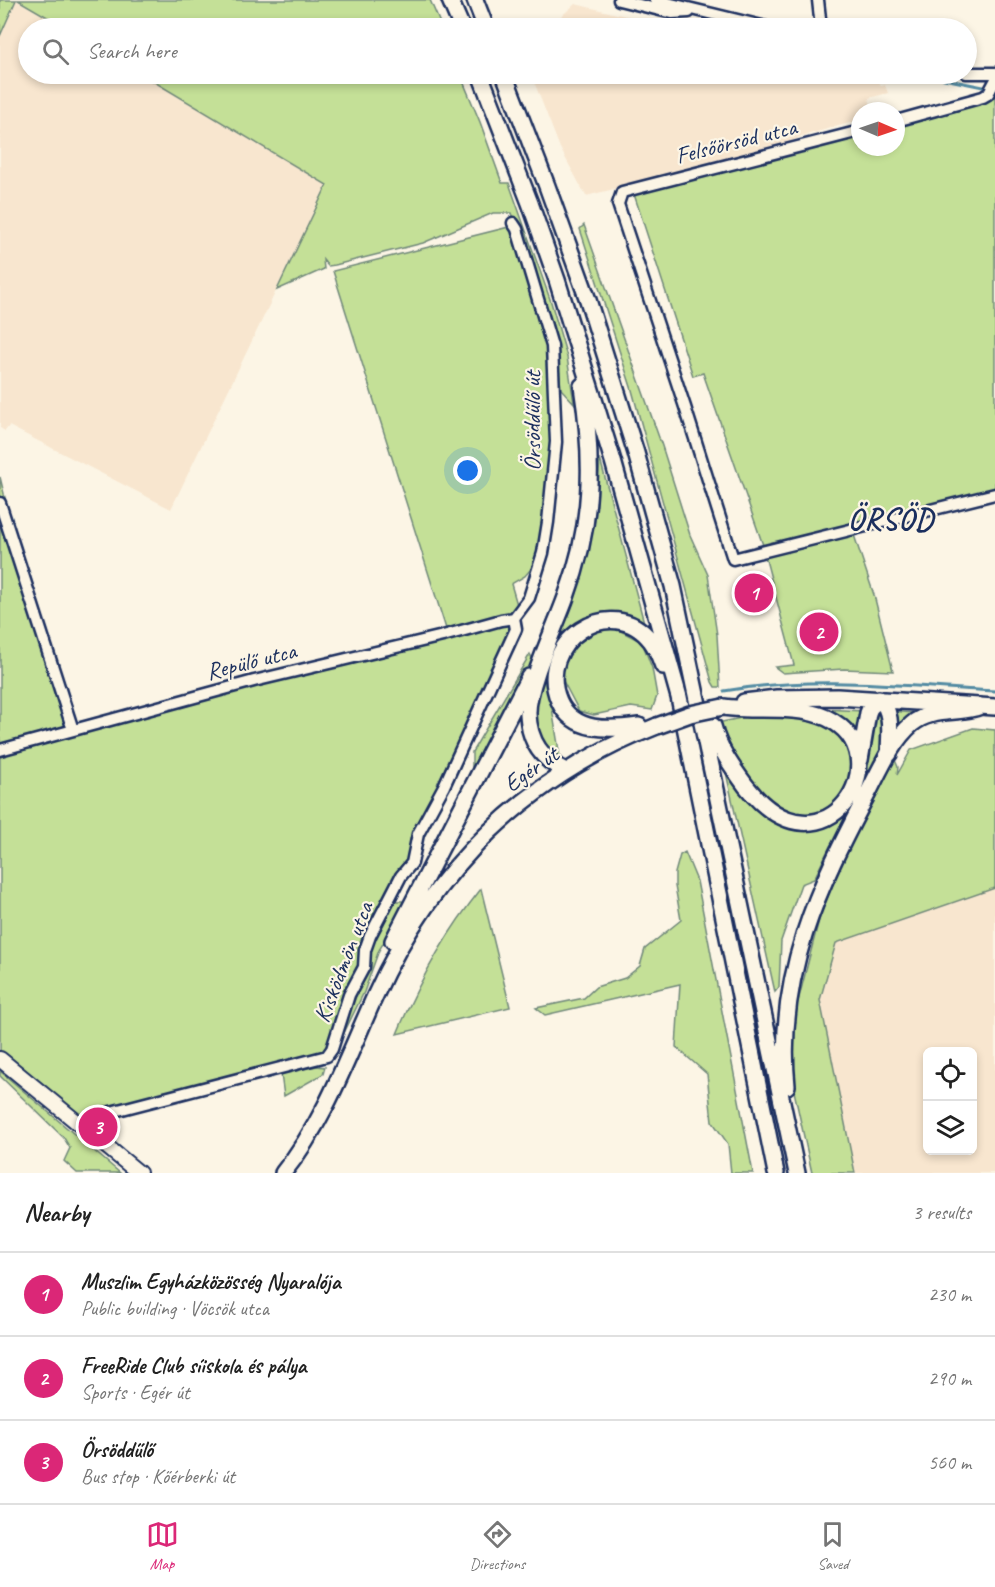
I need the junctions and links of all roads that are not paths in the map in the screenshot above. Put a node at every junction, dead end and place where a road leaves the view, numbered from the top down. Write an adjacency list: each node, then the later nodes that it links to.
1 (450, 0): 7 (main road)
2 (475, 0): 8 (main road)
3 (619, 0): 6 (street)
4 (655, 0): 6 (street)
5 (818, 0): 10 (street)
6 (695, 5): 9 (street)
7 (458, 18)
8 (482, 18)
9 (737, 18)
10 (820, 18)
11 (977, 73): 12 (street)
12 (995, 73)
13 (484, 84): 19 (main road)
14 (508, 84): 24 (main road)
15 (991, 91): 16 (street)
16 (905, 118)
17 (851, 132): 20 (street, Felsőörsöd utca)
18 (513, 223): 22 (street, Örsöddűlő út)
19 (558, 280): 23 (main road); 25 (main road)
20 (995, 494)
21 (0, 503): 30 (street)
22 (514, 618): 30 (street, Repülő utca); 37 (street, Kisködmön utca)
23 (553, 632): 34 (main road); 35 (main road)
24 (688, 650): 33 (main road); 38 (main road)
25 (679, 697): 29 (main road); 41 (main road)
26 (879, 699): 27 (main road, Egér út); 28 (main road, Egér út); 32 (main road); 33 (main road)
27 (723, 707): 29 (main road, Egér út, bridge); 33 (main road)
28 (988, 707): 32 (main road)
29 (657, 726): 34 (main road, Egér út)
30 (73, 730): 31 (street, Repülő utca)
31 (0, 750)
32 (889, 754): 38 (main road)
33 (859, 764)
34 (566, 771): 35 (main road, Egér út)
35 (376, 993): 40 (main road, Egér út)
36 (0, 1059): 37 (street)
37 (80, 1124): 39 (street)
38 (797, 1168)
39 (139, 1173)
40 (283, 1173)
41 (776, 1173)

